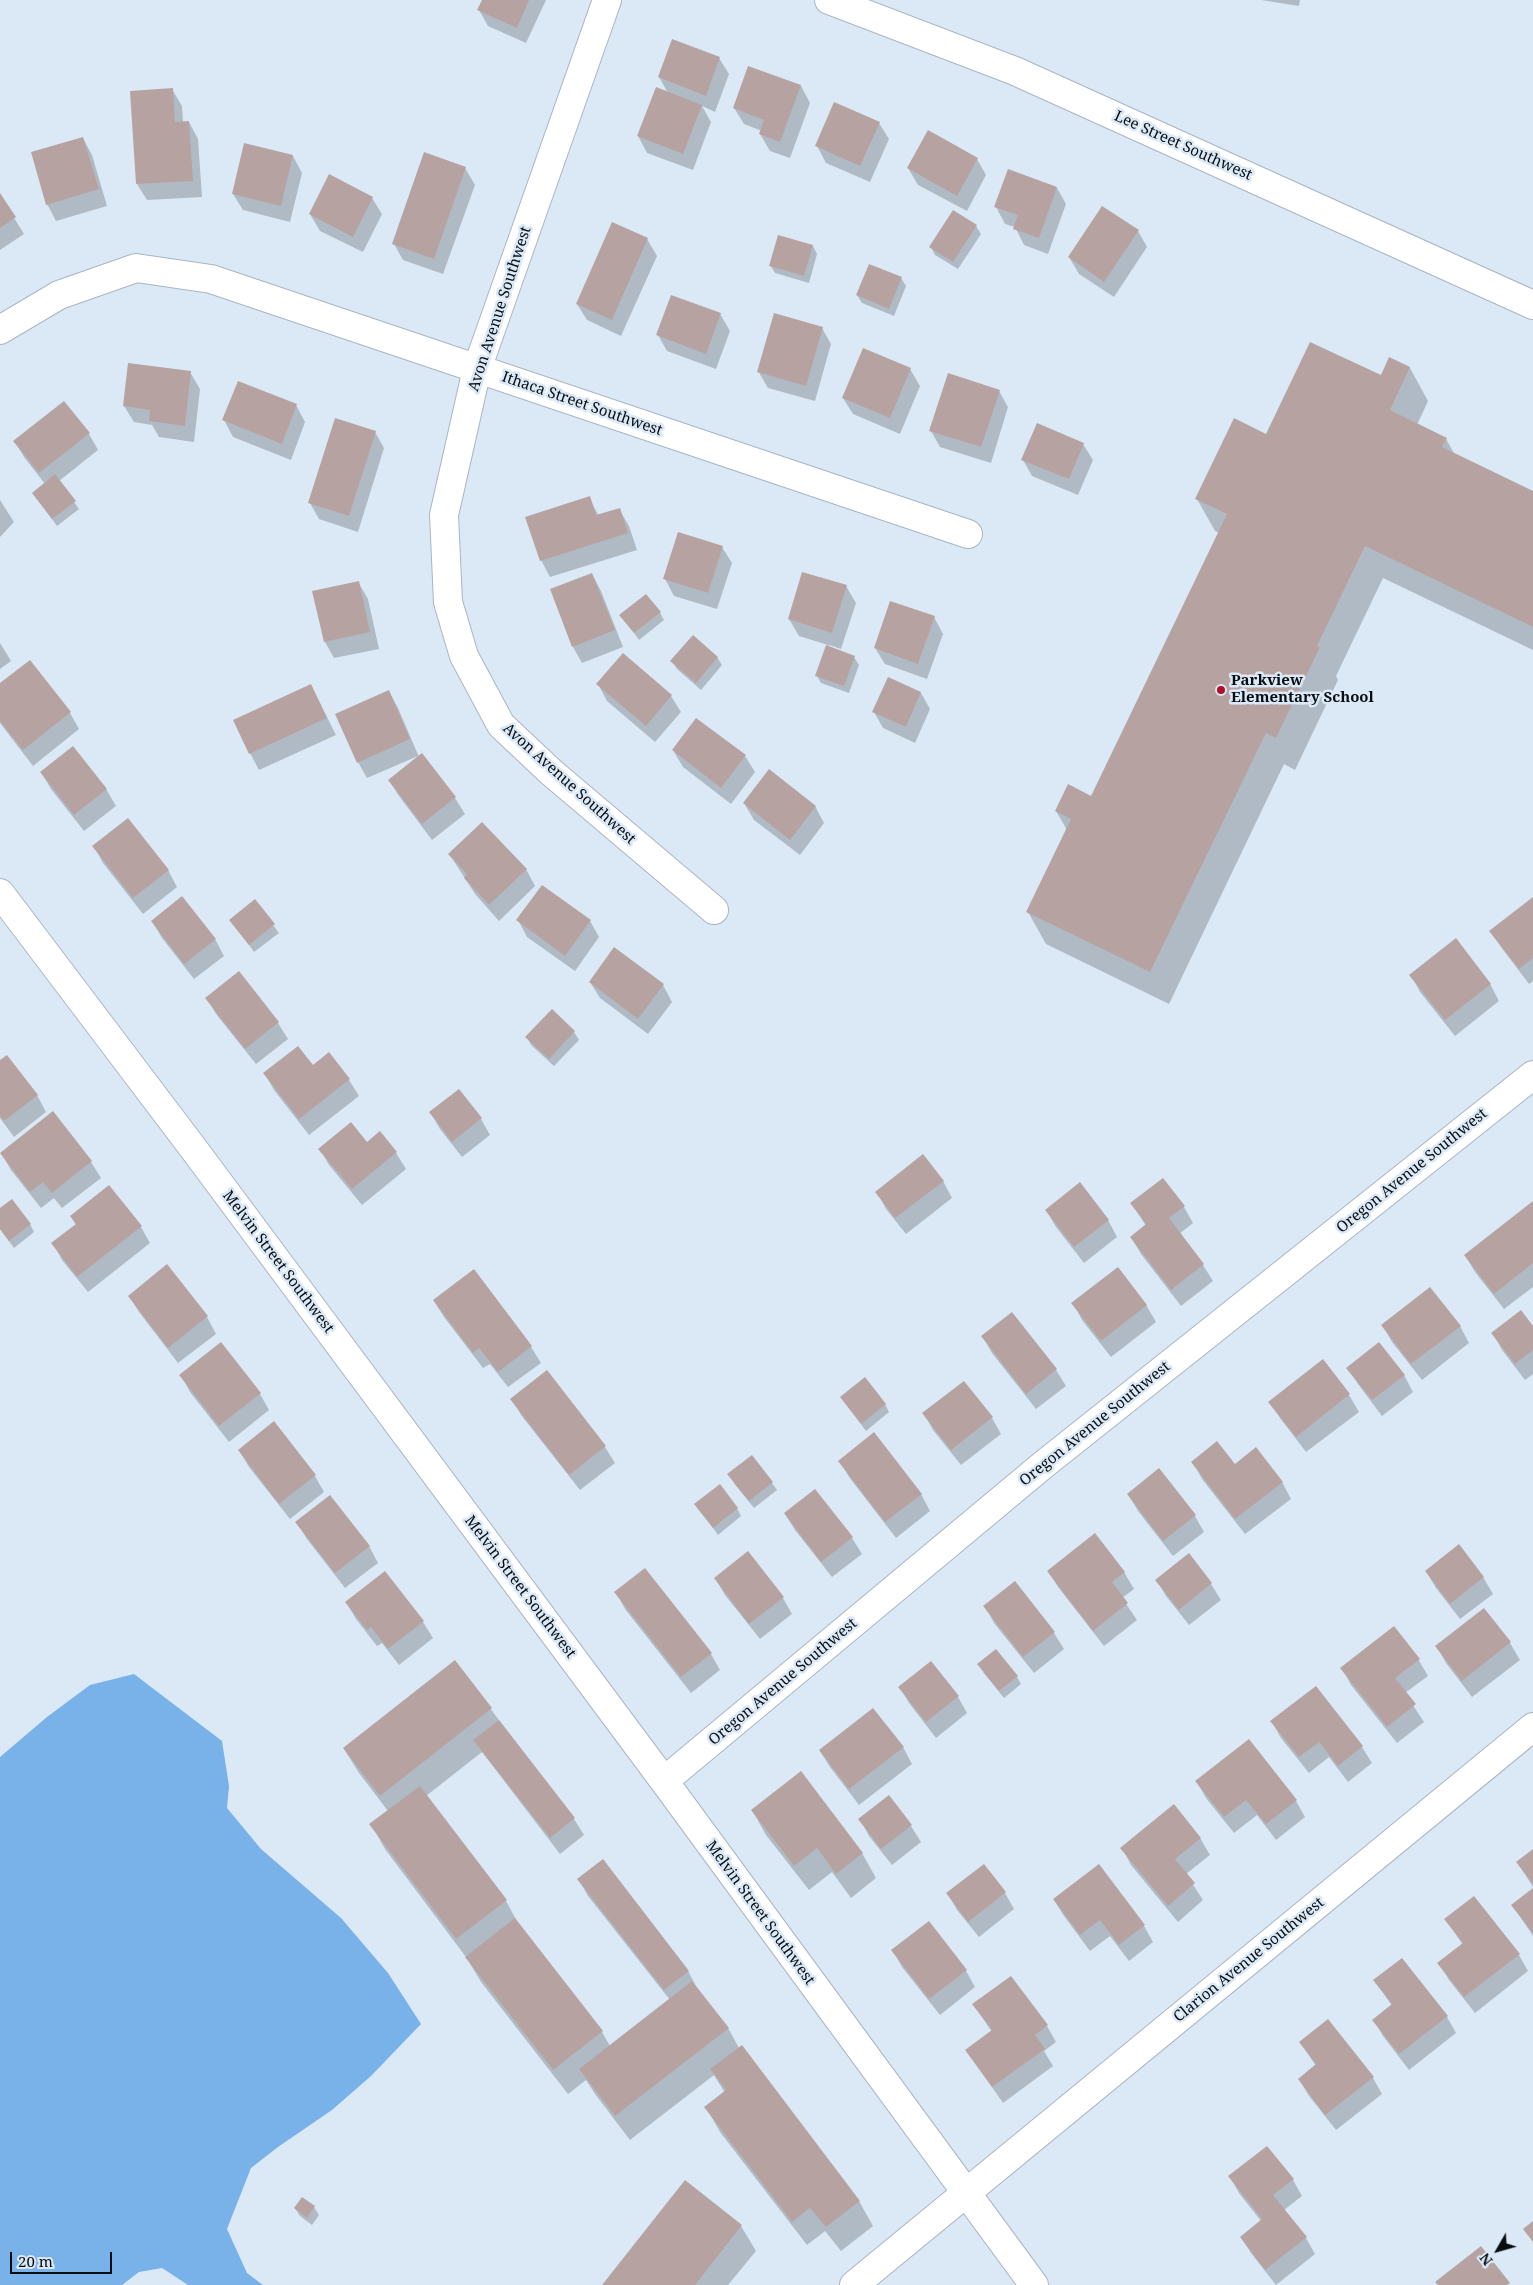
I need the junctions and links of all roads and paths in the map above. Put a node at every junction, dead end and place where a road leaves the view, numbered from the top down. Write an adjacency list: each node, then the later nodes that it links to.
1 (606, 0): 5 (street, Avon Avenue Southwest)
2 (828, 0): 3 (street, Lee Street Southwest)
3 (1533, 305)
4 (0, 330): 5 (street, Ithaca Street Southwest)
5 (477, 369): 6 (street, Ithaca Street Southwest); 8 (street, Avon Avenue Southwest)
6 (968, 534)
7 (0, 893): 11 (street, Melvin Street Southwest)
8 (714, 910)
9 (1533, 1075): 11 (street, Oregon Avenue Southwest)
10 (1533, 1727): 12 (street, Clarion Avenue Southwest)
11 (664, 1781): 12 (street, Melvin Street Southwest)
12 (966, 2192): 13 (street, Clarion Avenue Southwest); 14 (street, Melvin Street Southwest)
13 (854, 2285)
14 (1034, 2285)

